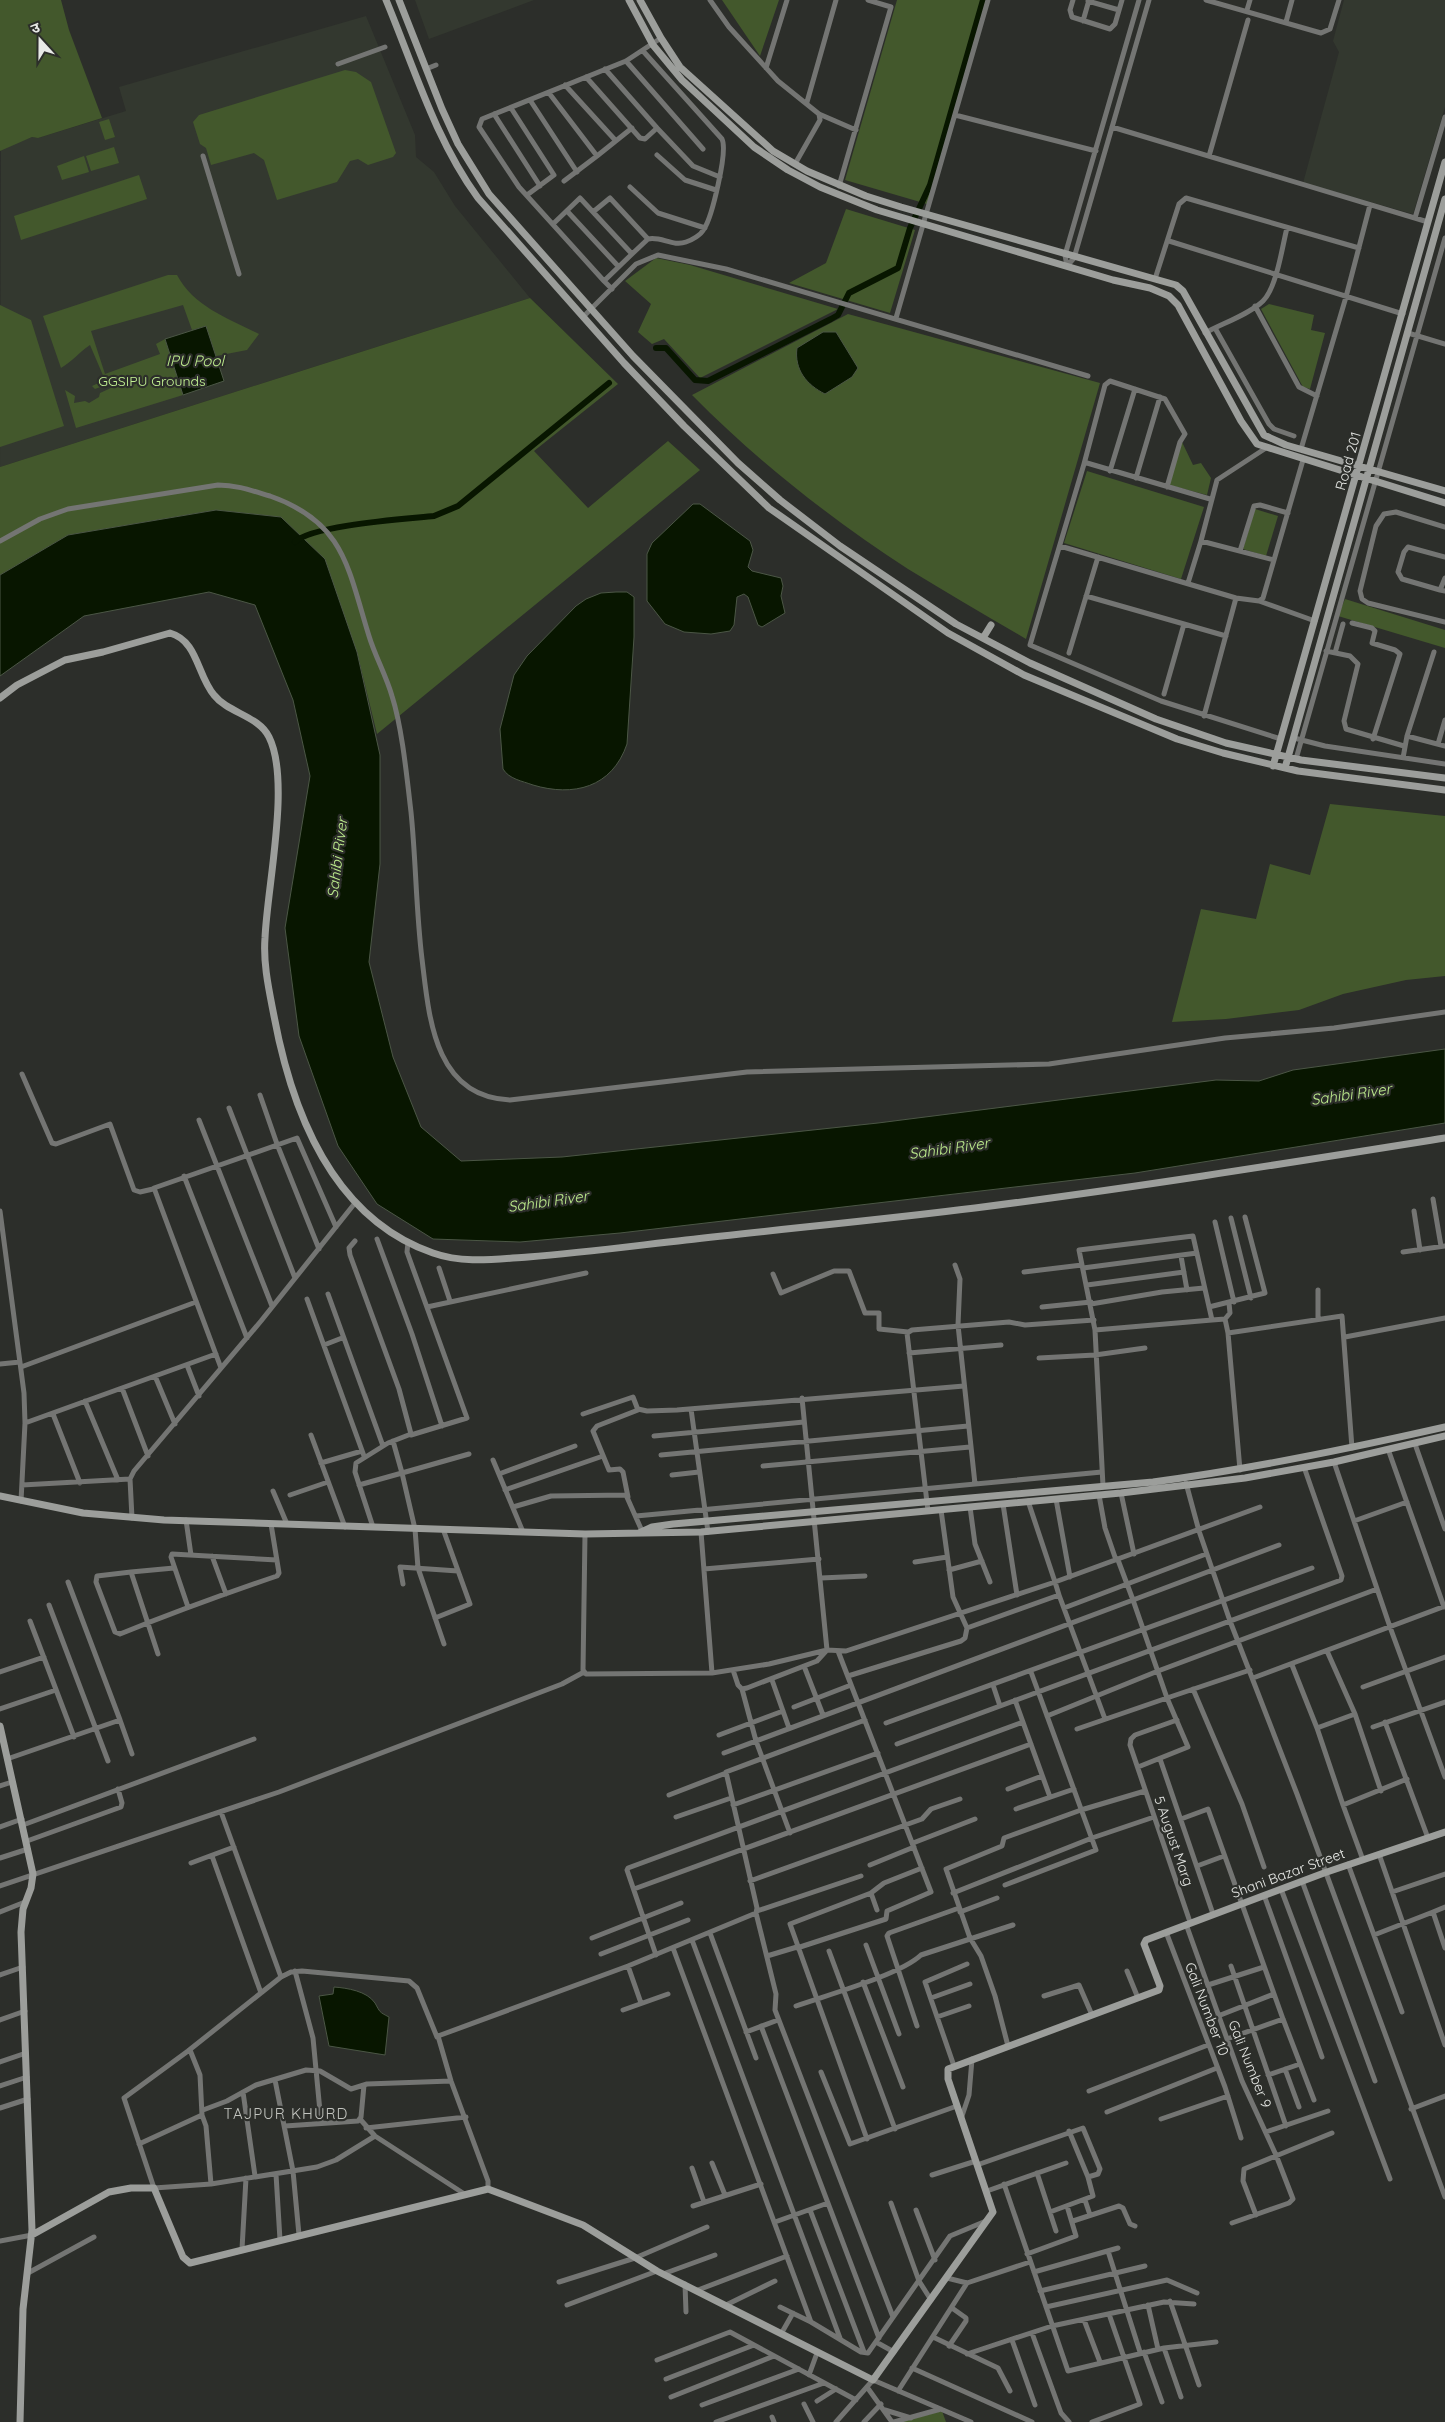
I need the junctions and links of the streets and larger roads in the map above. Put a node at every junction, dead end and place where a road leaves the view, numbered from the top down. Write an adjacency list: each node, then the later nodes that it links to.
1 (386, 0): 97 (street)
2 (399, 0): 35 (street)
3 (629, 0): 28 (street)
4 (640, 0): 27 (street)
5 (710, 0): 34 (street)
6 (787, 0): 34 (street)
7 (836, 0): 41 (street)
8 (868, 0): 21 (street)
9 (893, 0): 21 (street)
10 (988, 0): 45 (street)
11 (1073, 0): 25 (street)
12 (1122, 0): 22 (street)
13 (1139, 0): 53 (street)
14 (1149, 0): 47 (street)
15 (1206, 0): 20 (street)
16 (1250, 0): 23 (street)
17 (1292, 0): 26 (street)
18 (1339, 0): 26 (street)
19 (1089, 1): 22 (street); 25 (street)
20 (1219, 2): 23 (street)
21 (891, 7): 50 (street)
22 (1119, 10): 25 (street)
23 (1247, 10): 26 (street)
24 (1248, 20): 57 (street)
25 (1082, 21)
26 (1286, 22)
27 (661, 38): 28 (street); 59 (street)
28 (653, 45): 30 (street); 75 (street)
29 (385, 47): 32 (street)
30 (643, 51): 31 (street); 61 (street)
31 (626, 61): 36 (street); 52 (street)
32 (338, 64)
33 (436, 65): 35 (street)
34 (766, 68): 41 (street)
35 (426, 69): 95 (street)
36 (605, 69): 37 (street); 49 (street)
37 (586, 77): 38 (street); 48 (street)
38 (565, 85): 39 (street); 51 (street)
39 (549, 93): 40 (street); 56 (street)
40 (530, 100): 42 (street); 60 (street)
41 (807, 102): 44 (street)
42 (511, 108): 43 (street); 63 (street)
43 (494, 114): 63 (street); 67 (street)
44 (819, 114): 50 (street); 59 (street)
45 (954, 115): 53 (street); 72 (street)
46 (1445, 117): 73 (street)
47 (1112, 127): 57 (street); 85 (street)
48 (632, 128): 49 (street); 51 (street)
49 (657, 128): 61 (street)
50 (856, 130): 64 (street)
51 (616, 141): 56 (street)
52 (703, 148)
53 (1096, 151): 84 (street)
54 (657, 155): 66 (street)
55 (203, 156): 88 (street)
56 (597, 156): 60 (street)
57 (1209, 156): 69 (street)
58 (1445, 162): 74 (street, Road 201)
59 (795, 164): 64 (street)
60 (577, 172): 62 (street)
61 (720, 176): 66 (street)
62 (564, 182)
63 (540, 186): 67 (street)
64 (839, 186): 72 (street)
65 (630, 187): 77 (street)
66 (716, 190): 77 (street)
67 (527, 195): 76 (street)
68 (1445, 200): 101 (street, Road 201)
69 (1370, 206): 73 (street); 82 (street)
70 (567, 211): 71 (street); 76 (street); 86 (street)
71 (593, 212): 80 (street); 83 (street)
72 (924, 214): 75 (street); 84 (street)
73 (1415, 218): 74 (street)
74 (1428, 222): 96 (street, Road 201)
75 (922, 223): 87 (street); 98 (street)
76 (553, 224): 91 (street)
77 (705, 228): 80 (street)
78 (1287, 228): 81 (street); 82 (street); 89 (street)
79 (1445, 238): 102 (street)
80 (648, 239): 83 (street)
81 (1169, 241): 89 (street); 90 (street)
82 (1359, 248): 93 (street)
83 (632, 254): 86 (street)
84 (1065, 255): 85 (street); 87 (street)
85 (1074, 258): 87 (street); 90 (street)
86 (618, 266): 91 (street)
87 (1067, 266): 109 (street)
88 (239, 274)
89 (1275, 274): 93 (street); 94 (street)
90 (1155, 279): 100 (street)
91 (604, 281): 92 (street)
92 (612, 289): 95 (street); 98 (street)
93 (1346, 297): 96 (street); 106 (street)
94 (1255, 306): 99 (street); 106 (street)
95 (592, 309): 97 (street); 146 (street)
96 (1403, 314): 113 (street, Road 201)
97 (583, 317): 167 (street)
98 (896, 318): 104 (street)
99 (1215, 328): 100 (street); 108 (street)
100 (1205, 333): 110 (street)
101 (1408, 333): 102 (street); 114 (street, Road 201)
102 (1417, 335): 103 (street); 116 (street)
103 (1445, 344)
104 (1088, 376)
105 (1135, 389): 107 (street); 112 (street); 115 (street)
106 (1317, 396): 110 (street)
107 (1160, 397): 118 (street); 120 (street)
108 (1294, 436)
109 (1266, 448): 111 (street); 122 (street)
110 (1301, 449): 113 (street)
111 (1303, 460): 117 (street); 124 (street)
112 (1084, 464): 115 (street); 128 (street)
113 (1360, 467): 114 (street); 117 (street, Road 201)
114 (1370, 470): 116 (street); 119 (street, Road 201)
115 (1110, 471): 118 (street)
116 (1378, 472): 119 (street); 121 (street)
117 (1357, 476): 119 (street); 139 (street, Road 201)
118 (1136, 478): 120 (street)
119 (1371, 480): 123 (street); 147 (street); 156 (street, Road 201)
120 (1167, 487): 122 (street)
121 (1445, 491)
122 (1210, 499): 127 (street)
123 (1445, 502)
124 (1288, 513): 129 (street); 132 (street)
125 (1445, 527): 140 (street)
126 (0, 541): 171 (street)
127 (1201, 541): 129 (street); 134 (street)
128 (1060, 546): 130 (street); 153 (street)
129 (1240, 552): 132 (street)
130 (1098, 557): 134 (street); 136 (street)
131 (1445, 557): 135 (street)
132 (1274, 560): 138 (street)
133 (1445, 578): 135 (street)
134 (1188, 583): 137 (street)
135 (1443, 591)
136 (1086, 596): 142 (street); 149 (street)
137 (1236, 598): 138 (street); 145 (street)
138 (1259, 601): 139 (street)
139 (1315, 621): 157 (street, Road 201)
140 (1445, 622)
141 (1352, 623): 158 (street)
142 (1184, 624): 145 (street); 151 (street)
143 (1343, 624): 150 (street)
144 (991, 625): 146 (street)
145 (1226, 636): 153 (street)
146 (983, 638): 163 (street)
147 (1326, 651): 150 (street); 159 (street)
148 (1434, 652): 155 (street)
149 (1070, 653)
150 (1335, 653): 158 (street)
151 (1164, 694)
152 (0, 698): 183 (street)
153 (1204, 716): 157 (street)
154 (1445, 720): 160 (street)
155 (1407, 736): 160 (street); 161 (street)
156 (1294, 738): 159 (street); 164 (street, Road 201)
157 (1281, 739): 163 (street, Road 201)
158 (1373, 739): 161 (street)
159 (1302, 740): 164 (street); 165 (street)
160 (1438, 744): 162 (street)
161 (1404, 746): 165 (street)
162 (1445, 746)
163 (1277, 754): 164 (street); 167 (street, Road 201)
164 (1292, 758): 168 (street, Road 201); 169 (street)
165 (1403, 758): 166 (street)
166 (1445, 764)
167 (1273, 766): 168 (street)
168 (1285, 768): 170 (street)
169 (1445, 778)
170 (1445, 790)
171 (1445, 1012)
172 (22, 1074): 181 (street)
173 (260, 1096): 177 (street)
174 (230, 1108): 178 (street)
175 (199, 1120): 179 (street)
176 (1445, 1138): 192 (street)
177 (277, 1144): 178 (street); 189 (street); 194 (street)
178 (248, 1155): 179 (street); 206 (street)
179 (217, 1165): 180 (street); 218 (street)
180 (184, 1176): 181 (street); 232 (street)
181 (153, 1189): 214 (street)
182 (1433, 1198): 193 (street)
183 (354, 1203): 189 (street); 192 (street)
184 (0, 1211): 243 (street)
185 (1414, 1212): 195 (street)
186 (1245, 1217): 212 (street)
187 (1231, 1218): 212 (street)
188 (1215, 1222): 217 (street)
189 (336, 1227): 194 (street)
190 (377, 1239): 260 (street)
191 (355, 1241): 266 (street)
192 (408, 1242): 219 (street)
193 (1443, 1246): 195 (street)
194 (319, 1248): 206 (street)
195 (1420, 1250): 196 (street)
196 (1403, 1252)
197 (1197, 1253): 198 (street); 200 (street); 208 (street)
198 (1181, 1256): 200 (street); 203 (street)
199 (955, 1265): 227 (street)
200 (1082, 1267): 202 (street); 207 (street)
201 (439, 1268): 215 (street)
202 (1024, 1272)
203 (1184, 1272): 207 (street); 209 (street)
204 (586, 1273): 215 (street)
205 (773, 1274): 229 (street)
206 (295, 1278): 218 (street)
207 (1086, 1285): 216 (street)
208 (1204, 1288): 209 (street); 221 (street)
209 (1187, 1290): 216 (street)
210 (1318, 1290): 222 (street)
211 (328, 1294): 233 (street)
212 (1251, 1298): 217 (street)
213 (307, 1299): 234 (street)
214 (196, 1302): 239 (street); 243 (street)
215 (450, 1302): 219 (street)
216 (1091, 1303): 220 (street); 225 (street)
217 (1232, 1303): 221 (street); 224 (street)
218 (272, 1306): 232 (street)
219 (427, 1307): 260 (street)
220 (1042, 1307)
221 (1209, 1307): 226 (street)
222 (1318, 1318): 230 (street); 231 (street)
223 (1445, 1318): 231 (street)
224 (1225, 1319): 226 (street); 230 (street)
225 (1094, 1320): 227 (street); 228 (street)
226 (1212, 1320): 228 (street)
227 (958, 1325): 229 (street); 237 (street)
228 (1095, 1330): 240 (street)
229 (908, 1332): 238 (street)
230 (1228, 1333): 290 (street)
231 (1345, 1337): 275 (street)
232 (247, 1338): 245 (street)
233 (342, 1338): 234 (street); 272 (street)
234 (324, 1345): 279 (street)
235 (1001, 1345): 237 (street)
236 (1145, 1348): 240 (street)
237 (960, 1349): 238 (street); 247 (street)
238 (909, 1353): 249 (street)
239 (216, 1354): 244 (street); 245 (street)
240 (1097, 1354): 241 (street); 292 (street)
241 (1039, 1358)
242 (0, 1364): 243 (street)
243 (20, 1364): 258 (street)
244 (187, 1365): 246 (street); 250 (street)
245 (222, 1368): 250 (street)
246 (155, 1376): 248 (street); 259 (street)
247 (964, 1386): 249 (street); 261 (street)
248 (122, 1388): 252 (street); 282 (street)
249 (914, 1390): 251 (street); 263 (street)
250 (198, 1396): 259 (street)
251 (802, 1398): 253 (street); 257 (street)
252 (85, 1401): 255 (street); 297 (street)
253 (691, 1408): 254 (street); 264 (street)
254 (638, 1409): 256 (street); 283 (street)
255 (53, 1414): 258 (street); 300 (street)
256 (584, 1414)
257 (804, 1422): 264 (street); 270 (street)
258 (25, 1423): 303 (street)
259 (175, 1424): 282 (street)
260 (442, 1426): 266 (street)
261 (968, 1426): 263 (street); 274 (street)
262 (1445, 1427): 275 (street)
263 (917, 1432): 270 (street); 277 (street)
264 (694, 1433): 267 (street); 278 (street)
265 (311, 1435): 287 (street)
266 (411, 1435): 269 (street)
267 (654, 1436)
268 (1445, 1436): 271 (street)
269 (393, 1441): 272 (street); 293 (street)
270 (806, 1442): 278 (street); 285 (street)
271 (1415, 1444): 276 (street); 339 (street)
272 (383, 1446): 279 (street)
273 (575, 1446): 294 (street)
274 (970, 1447): 277 (street); 301 (street)
275 (1352, 1448): 290 (street)
276 (1388, 1449): 286 (street); 318 (street)
277 (920, 1452): 285 (street); 305 (street)
278 (697, 1453): 281 (street); 291 (street)
279 (363, 1454): 287 (street); 302 (street)
280 (470, 1454): 293 (street)
281 (661, 1455)
282 (148, 1456): 296 (street)
283 (603, 1456): 306 (street); 312 (street)
284 (493, 1460): 294 (street)
285 (809, 1462): 288 (street); 314 (street)
286 (1334, 1462): 289 (street); 332 (street)
287 (321, 1463): 299 (street)
288 (763, 1466)
289 (1304, 1467): 298 (street); 385 (street)
290 (1240, 1470): 298 (street)
291 (700, 1472): 295 (street); 324 (street)
292 (1102, 1472): 301 (street); 304 (street)
293 (402, 1473): 302 (street); 337 (street)
294 (498, 1474): 306 (street)
295 (672, 1475)
296 (130, 1479): 297 (street); 328 (street)
297 (118, 1480): 300 (street)
298 (1185, 1481): 304 (street); 308 (street); 340 (street)
299 (328, 1482): 309 (street); 335 (street)
300 (80, 1483): 303 (street)
301 (975, 1484): 305 (street)
302 (359, 1485): 336 (street)
303 (22, 1486): 315 (street)
304 (1103, 1486): 317 (street)
305 (926, 1489): 314 (street); 317 (street)
306 (505, 1490): 320 (street)
307 (273, 1491): 334 (street)
308 (1121, 1493): 310 (street); 346 (street)
309 (290, 1495)
310 (1099, 1495): 313 (street); 353 (street)
311 (0, 1496): 315 (street)
312 (628, 1496): 320 (street); 327 (street)
313 (1056, 1499): 316 (street); 365 (street)
314 (813, 1500): 324 (street); 326 (street)
315 (21, 1501): 328 (street)
316 (1028, 1501): 319 (street); 369 (street)
317 (928, 1502): 325 (street); 326 (street)
318 (1407, 1502): 332 (street); 379 (street)
319 (1003, 1504): 321 (street); 374 (street)
320 (512, 1507): 341 (street)
321 (970, 1507): 323 (street); 354 (street)
322 (1260, 1507): 340 (street)
323 (941, 1510): 325 (street); 350 (street)
324 (704, 1511): 327 (street); 330 (street)
325 (928, 1511): 331 (street)
326 (814, 1512): 330 (street); 331 (street)
327 (636, 1516): 342 (street)
328 (132, 1518): 329 (street)
329 (186, 1520): 333 (street); 348 (street)
330 (706, 1521): 342 (street); 343 (street)
331 (816, 1521): 343 (street); 351 (street)
332 (1354, 1521): 372 (street)
333 (271, 1524): 334 (street); 352 (street)
334 (287, 1524): 335 (street)
335 (344, 1527): 336 (street)
336 (372, 1527): 337 (street)
337 (415, 1529): 338 (street); 357 (street)
338 (443, 1529): 341 (street); 360 (street)
339 (1445, 1529)
340 (1199, 1531): 346 (street); 347 (street)
341 (523, 1532): 344 (street)
342 (641, 1532): 343 (street); 344 (street)
343 (704, 1532): 359 (street)
344 (585, 1534): 408 (street)
345 (1279, 1545): 362 (street)
346 (1134, 1554): 353 (street)
347 (1206, 1554): 362 (street); 371 (street)
348 (191, 1555): 349 (street); 356 (street)
349 (212, 1556): 352 (street); 373 (street)
350 (947, 1557): 355 (street); 361 (street)
351 (819, 1559): 359 (street); 366 (street)
352 (277, 1560): 373 (street)
353 (1117, 1560): 365 (street); 371 (street)
354 (982, 1561): 361 (street); 368 (street)
355 (915, 1562)
356 (174, 1568): 363 (street); 380 (street)
357 (418, 1568): 360 (street); 370 (street); 383 (street)
358 (1312, 1568): 377 (street)
359 (704, 1569): 409 (street)
360 (458, 1570): 383 (street)
361 (949, 1570): 382 (street)
362 (1212, 1571): 376 (street); 377 (street)
363 (131, 1572): 386 (street); 386 (street)
364 (865, 1576): 366 (street)
365 (1070, 1577): 369 (street)
366 (821, 1578): 393 (street)
367 (68, 1582): 437 (street)
368 (990, 1582)
369 (1055, 1582): 374 (street); 375 (street)
370 (404, 1584)
371 (1127, 1584): 376 (street); 381 (street)
372 (1377, 1589): 388 (street); 391 (street)
373 (226, 1594): 380 (street)
374 (1017, 1595): 382 (street)
375 (1059, 1595): 381 (street); 389 (street)
376 (1133, 1600): 387 (street); 390 (street)
377 (1224, 1600): 385 (street); 390 (street)
378 (49, 1605): 448 (street)
379 (1445, 1606): 388 (street)
380 (188, 1607): 386 (street)
381 (1064, 1608): 387 (street)
382 (961, 1615): 389 (street); 394 (street)
383 (435, 1618): 392 (street)
384 (30, 1621): 400 (street)
385 (1230, 1621): 391 (street); 395 (street)
386 (147, 1623): 398 (street)
387 (1069, 1624): 397 (street); 426 (street)
388 (1390, 1627): 396 (street); 405 (street)
389 (967, 1628): 412 (street)
390 (1143, 1630): 395 (street); 397 (street)
391 (1237, 1641): 404 (street); 406 (street)
392 (444, 1644)
393 (827, 1650): 394 (street); 402 (street); 403 (street)
394 (838, 1651): 412 (street)
395 (1151, 1651): 406 (street); 411 (street)
396 (1327, 1652): 401 (street); 433 (street)
397 (1081, 1653): 410 (street); 411 (street)
398 (158, 1654)
399 (1445, 1656): 405 (street)
400 (44, 1658): 407 (street); 420 (street)
401 (1292, 1665): 413 (street); 447 (street)
402 (804, 1666): 414 (street); 423 (street)
403 (733, 1670): 409 (street); 418 (street)
404 (1250, 1670): 413 (street); 419 (street)
405 (1407, 1670): 417 (street); 431 (street)
406 (1158, 1671): 422 (street); 424 (street)
407 (0, 1672)
408 (584, 1672): 409 (street); 487 (street)
409 (712, 1672)
410 (1031, 1672): 416 (street); 421 (street)
411 (1088, 1673): 421 (street); 422 (street)
412 (848, 1676): 415 (street)
413 (1253, 1678): 516 (street)
414 (772, 1680): 418 (street); 432 (street)
415 (851, 1685): 423 (street); 426 (street)
416 (993, 1686): 428 (street); 442 (street)
417 (1363, 1687)
418 (742, 1689): 443 (street)
419 (1193, 1689): 424 (street); 514 (street)
420 (56, 1690): 430 (street); 451 (street)
421 (1038, 1691): 425 (street); 435 (street)
422 (1096, 1696): 435 (street); 436 (street)
423 (817, 1698): 429 (street); 434 (street)
424 (1167, 1698): 436 (street); 439 (street)
425 (1015, 1700): 428 (street); 440 (street)
426 (858, 1702): 434 (street); 438 (street)
427 (1445, 1702): 431 (street)
428 (1000, 1706): 454 (street)
429 (794, 1707)
430 (0, 1709)
431 (1422, 1710): 441 (street); 464 (street)
432 (783, 1711): 443 (street); 446 (street)
433 (1355, 1714): 447 (street); 477 (street)
434 (824, 1715): 446 (street)
435 (1047, 1716): 475 (street)
436 (1105, 1719): 449 (street)
437 (120, 1720): 448 (street); 458 (street)
438 (865, 1720): 456 (street); 460 (street)
439 (1176, 1720): 461 (street); 463 (street, 5 August Marg)
440 (1023, 1722): 455 (street); 466 (street)
441 (1385, 1722): 445 (street); 469 (street)
442 (886, 1723)
443 (751, 1724): 450 (street); 453 (street)
444 (0, 1726): 459 (street)
445 (1373, 1727)
446 (789, 1728): 453 (street)
447 (1317, 1728): 484 (street)
448 (96, 1729): 451 (street); 462 (street)
449 (1077, 1729)
450 (719, 1734)
451 (74, 1737): 459 (street)
452 (254, 1739): 472 (street)
453 (756, 1741): 457 (street); 460 (street)
454 (897, 1744)
455 (1031, 1744): 467 (street); 479 (street)
456 (878, 1752): 466 (street); 473 (street)
457 (724, 1753)
458 (132, 1754)
459 (5, 1757): 470 (street)
460 (763, 1758): 465 (street); 473 (street)
461 (1160, 1759): 463 (street); 491 (street)
462 (108, 1761)
463 (1138, 1767): 476 (street, 5 August Marg)
464 (1443, 1767): 468 (street)
465 (726, 1773): 478 (street); 481 (street)
466 (886, 1774): 479 (street); 488 (street)
467 (1042, 1776): 474 (street); 480 (street)
468 (1445, 1777)
469 (1407, 1779): 477 (street); 500 (street)
470 (12, 1782): 471 (street); 493 (street)
471 (0, 1786)
472 (118, 1789): 493 (street); 501 (street)
473 (774, 1789): 483 (street); 488 (street)
474 (1008, 1789)
475 (1074, 1789): 480 (street); 486 (street)
476 (1145, 1791): 486 (street); 490 (street, 5 August Marg)
477 (1381, 1791): 484 (street)
478 (669, 1795)
479 (894, 1796): 494 (street); 498 (street)
480 (1050, 1797): 485 (street)
481 (731, 1798): 483 (street); 489 (street)
482 (960, 1799): 494 (street)
483 (733, 1805): 496 (street)
484 (1343, 1805): 509 (street)
485 (1016, 1809)
486 (1082, 1810): 499 (street); 526 (street)
487 (222, 1812): 503 (street); 517 (street)
488 (782, 1812): 496 (street); 498 (street)
489 (676, 1816)
490 (1154, 1817): 499 (street); 543 (street, 5 August Marg)
491 (1181, 1819): 507 (street); 513 (street)
492 (975, 1820): 502 (street)
493 (23, 1822): 495 (street); 501 (street)
494 (906, 1825): 502 (street); 520 (street)
495 (0, 1827)
496 (738, 1828): 504 (street); 524 (street)
497 (1445, 1832): 500 (street, Shani Bazar Street)
498 (790, 1833): 504 (street)
499 (1092, 1838): 522 (street); 526 (street)
500 (1428, 1838): 505 (street, Shani Bazar Street)
501 (27, 1845): 508 (street); 517 (street)
502 (914, 1845): 512 (street); 515 (street)
503 (234, 1848): 506 (street); 571 (street)
504 (743, 1850): 520 (street); 524 (street)
505 (1379, 1854): 509 (street, Shani Bazar Street); 527 (street)
506 (212, 1856): 510 (street); 577 (street)
507 (1224, 1856): 513 (street); 533 (street)
508 (0, 1858)
509 (1364, 1860): 511 (street, Shani Bazar Street)
510 (191, 1863)
511 (1348, 1864): 516 (street, Shani Bazar Street); 549 (street)
512 (870, 1865)
513 (1197, 1866): 540 (street)
514 (1264, 1867)
515 (922, 1868): 528 (street); 555 (street)
516 (1324, 1873): 521 (street, Shani Bazar Street); 636 (street)
517 (33, 1874): 523 (street); 531 (street)
518 (1445, 1874): 527 (street)
519 (861, 1876): 538 (street)
520 (750, 1881): 538 (street)
521 (1302, 1881): 525 (street, Shani Bazar Street); 623 (street)
522 (1004, 1885)
523 (0, 1886)
524 (634, 1889): 541 (street)
525 (1281, 1889): 529 (street, Shani Bazar Street); 668 (street)
526 (953, 1892): 536 (street)
527 (1392, 1892): 544 (street)
528 (871, 1894): 535 (street); 555 (street)
529 (1264, 1895): 533 (street, Shani Bazar Street); 609 (street)
530 (997, 1898): 536 (street)
531 (25, 1902): 537 (street); 564 (street)
532 (681, 1903): 541 (street)
533 (1241, 1904): 540 (street, Shani Bazar Street); 565 (street)
534 (1445, 1907): 539 (street)
535 (877, 1910)
536 (959, 1910): 551 (street); 566 (street)
537 (0, 1912)
538 (757, 1912): 547 (street); 560 (street)
539 (1433, 1912): 544 (street); 556 (street)
540 (1213, 1914): 543 (street, Shani Bazar Street)
541 (644, 1916): 548 (street); 550 (street)
542 (688, 1920): 548 (street)
543 (1188, 1923): 546 (street, Shani Bazar Street); 575 (street, Gali Number 9)
544 (1403, 1923): 549 (street); 605 (street)
545 (1014, 1925): 551 (street)
546 (1166, 1932): 582 (street, Shani Bazar Street); 604 (street, Gali Number 10)
547 (710, 1933): 552 (street); 600 (street)
548 (650, 1935): 558 (street); 559 (street)
549 (1374, 1935): 590 (street)
550 (592, 1938)
551 (970, 1938): 566 (street); 606 (street)
552 (692, 1940): 554 (street); 688 (street)
553 (866, 1945): 572 (street)
554 (672, 1948): 559 (street); 671 (street)
555 (797, 1948): 560 (street); 583 (street)
556 (1445, 1948)
557 (829, 1951): 576 (street)
558 (601, 1954)
559 (656, 1954): 562 (street)
560 (767, 1956): 595 (street)
561 (967, 1964): 581 (street)
562 (628, 1966): 584 (street); 602 (street)
563 (1231, 1966): 570 (street)
564 (23, 1967): 569 (street); 589 (street)
565 (1264, 1967): 570 (street); 579 (street)
566 (898, 1970): 572 (street); 598 (street)
567 (294, 1971): 571 (street); 602 (street); 617 (street)
568 (1127, 1971): 582 (street)
569 (0, 1975)
570 (1235, 1976): 575 (street); 585 (street)
571 (281, 1977): 577 (street)
572 (878, 1977): 573 (street); 601 (street)
573 (863, 1982): 576 (street); 626 (street)
574 (970, 1984): 581 (street)
575 (1208, 1985): 592 (street, Gali Number 9)
576 (844, 1989): 583 (street); 648 (street)
577 (261, 1993): 607 (street)
578 (668, 1994): 584 (street)
579 (1274, 1994): 585 (street); 596 (street)
580 (1044, 1996): 591 (street)
581 (931, 1998): 593 (street)
582 (1138, 1998): 591 (street)
583 (816, 1999): 586 (street); 654 (street)
584 (641, 2004): 588 (street)
585 (1246, 2004): 592 (street); 599 (street)
586 (796, 2006)
587 (969, 2006): 593 (street)
588 (623, 2010)
589 (25, 2011): 594 (street); 608 (street)
590 (1402, 2012)
591 (1092, 2015): 606 (street)
592 (1218, 2016): 603 (street, Gali Number 9)
593 (937, 2017): 614 (street)
594 (0, 2020)
595 (778, 2020): 597 (street); 740 (street)
596 (1283, 2020): 599 (street); 613 (street)
597 (761, 2026): 600 (street); 682 (street)
598 (917, 2026)
599 (1252, 2028): 603 (street); 619 (street)
600 (746, 2032): 610 (street)
601 (899, 2034)
602 (437, 2037): 622 (street)
603 (1227, 2039): 650 (street, Gali Number 9)
604 (1208, 2045): 615 (street, Gali Number 10); 627 (street)
605 (1445, 2045)
606 (1008, 2046): 611 (street)
607 (190, 2050): 638 (street); 655 (street)
608 (26, 2053): 612 (street); 620 (street)
609 (1322, 2057)
610 (756, 2058)
611 (972, 2059): 614 (street); 643 (street)
612 (0, 2062)
613 (1300, 2064): 616 (street); 632 (street)
614 (954, 2066): 633 (street)
615 (1217, 2068): 629 (street); 639 (street, Gali Number 10)
616 (1285, 2069): 619 (street); 634 (street)
617 (315, 2070): 621 (street); 624 (street); 644 (street)
618 (821, 2072): 654 (street)
619 (1268, 2075): 646 (street)
620 (27, 2077): 625 (street); 631 (street)
621 (275, 2080): 628 (street); 645 (street)
622 (451, 2080): 624 (street); 640 (street)
623 (1375, 2081)
624 (364, 2085): 642 (street)
625 (0, 2086)
626 (902, 2087)
627 (1088, 2091)
628 (243, 2092): 638 (street); 665 (street)
629 (1228, 2096): 641 (street); 653 (street)
630 (1445, 2096): 636 (street)
631 (28, 2099): 635 (street); 698 (street)
632 (1314, 2100)
633 (957, 2106): 643 (street); 648 (street)
634 (1298, 2106)
635 (0, 2108)
636 (1411, 2109): 669 (street)
637 (1328, 2111): 646 (street)
638 (203, 2112): 655 (street); 670 (street)
639 (1107, 2112)
640 (466, 2117): 647 (street); 674 (street)
641 (1161, 2119)
642 (360, 2120): 644 (street); 647 (street)
643 (961, 2120): 659 (street)
644 (321, 2122): 645 (street)
645 (285, 2126): 661 (street)
646 (1286, 2126): 650 (street)
647 (366, 2128): 652 (street)
648 (895, 2129): 654 (street)
649 (1069, 2131): 659 (street); 667 (street); 667 (street)
650 (1266, 2132): 656 (street, Gali Number 9)
651 (1332, 2133): 656 (street)
652 (375, 2136): 661 (street); 676 (street)
653 (1241, 2138)
654 (866, 2139)
655 (140, 2144): 673 (street)
656 (1276, 2155): 690 (street); 690 (street, Gali Number 9)
657 (1066, 2162): 662 (street)
658 (712, 2163): 677 (street)
659 (977, 2163): 664 (street); 675 (street)
660 (692, 2168): 680 (street)
661 (293, 2171): 663 (street); 699 (street)
662 (1037, 2173): 672 (street); 687 (street)
663 (276, 2174): 665 (street); 701 (street)
664 (932, 2175)
665 (255, 2176): 666 (street)
666 (246, 2178): 670 (street); 704 (street)
667 (1088, 2178): 679 (street)
668 (1390, 2179)
669 (1442, 2181): 678 (street)
670 (211, 2184): 673 (street)
671 (761, 2184): 677 (street); 693 (street)
672 (1004, 2184): 675 (street); 707 (street)
673 (154, 2188): 698 (street); 704 (street)
674 (488, 2188): 676 (street); 709 (street)
675 (987, 2191): 691 (street)
676 (466, 2195): 699 (street)
677 (725, 2195): 680 (street)
678 (1445, 2197)
679 (1085, 2200): 684 (street); 689 (street)
680 (704, 2202): 683 (street)
681 (891, 2203): 719 (street)
682 (828, 2204): 685 (street); 748 (street)
683 (693, 2206)
684 (1067, 2206): 687 (street); 692 (street)
685 (810, 2210): 688 (street); 758 (street)
686 (916, 2210): 710 (street)
687 (1050, 2212): 697 (street)
688 (795, 2215): 693 (street); 747 (street)
689 (1090, 2215): 692 (street); 695 (street)
690 (1256, 2215): 694 (street)
691 (988, 2221): 710 (street); 717 (street)
692 (1072, 2221): 707 (street)
693 (775, 2222): 708 (street)
694 (1232, 2223)
695 (1135, 2226)
696 (707, 2227): 709 (street)
697 (1056, 2231)
698 (32, 2235): 702 (street); 715 (street)
699 (299, 2235): 701 (street)
700 (94, 2237): 715 (street)
701 (280, 2240): 704 (street)
702 (0, 2241)
703 (1118, 2248): 705 (street)
704 (242, 2249)
705 (1108, 2251): 714 (street); 716 (street)
706 (715, 2254): 713 (street)
707 (1028, 2254): 711 (street)
708 (787, 2256): 723 (street); 742 (street)
709 (635, 2258): 713 (street); 720 (street)
710 (935, 2260): 719 (street)
711 (1030, 2262): 714 (street); 722 (street)
712 (1146, 2266): 716 (street)
713 (660, 2272): 721 (street); 730 (street)
714 (1034, 2272): 725 (street)
715 (28, 2273): 789 (street)
716 (1115, 2274): 724 (street); 725 (street)
717 (947, 2278): 722 (street); 727 (street)
718 (775, 2281): 731 (street)
719 (919, 2281): 727 (street); 740 (street)
720 (559, 2282)
721 (685, 2284): 723 (street); 737 (street)
722 (967, 2284): 734 (street)
723 (698, 2290): 731 (street)
724 (1121, 2290): 726 (street); 735 (street); 736 (street)
725 (1040, 2291): 735 (street)
726 (1197, 2293)
727 (931, 2300): 755 (street)
728 (1170, 2301): 729 (street); 732 (street); 751 (street)
729 (1194, 2304)
730 (567, 2305)
731 (726, 2305): 744 (street)
732 (1148, 2305): 736 (street); 754 (street)
733 (780, 2307): 738 (street)
734 (952, 2308): 746 (street); 753 (street)
735 (1046, 2308): 743 (street)
736 (1127, 2310): 739 (street); 756 (street)
737 (686, 2312)
738 (793, 2313): 742 (street); 744 (street)
739 (1109, 2314): 741 (street); 761 (street)
740 (893, 2317): 748 (street)
741 (1084, 2320): 743 (street); 763 (street)
742 (811, 2322): 747 (street)
743 (1052, 2326): 745 (street); 763 (street)
744 (782, 2334): 757 (street)
745 (1032, 2334): 749 (street); 798 (street)
746 (933, 2337): 753 (street); 764 (street)
747 (840, 2339): 758 (street)
748 (878, 2340): 755 (street); 758 (street)
749 (1012, 2340): 759 (street); 783 (street)
750 (1216, 2342): 751 (street)
751 (1183, 2344): 754 (street); 770 (street)
752 (754, 2345): 760 (street); 762 (street); 767 (street)
753 (949, 2346): 759 (street)
754 (1161, 2348): 756 (street); 776 (street)
755 (894, 2352): 768 (street)
756 (1142, 2352): 761 (street); 779 (street)
757 (817, 2353): 766 (street); 768 (street)
758 (864, 2353)
759 (967, 2354): 774 (street)
760 (774, 2356): 765 (street); 775 (street)
761 (1122, 2356): 763 (street); 788 (street)
762 (657, 2360)
763 (1100, 2362)
764 (912, 2368): 773 (street); 797 (street)
765 (798, 2369): 766 (street); 782 (street)
766 (809, 2375): 769 (street)
767 (666, 2379)
768 (873, 2380): 771 (street); 773 (street)
769 (824, 2382): 772 (street); 790 (street)
770 (1199, 2384)
771 (867, 2387): 777 (street); 781 (street)
772 (836, 2390): 777 (street); 778 (street)
773 (898, 2391): 784 (street)
774 (1010, 2391)
775 (671, 2397)
776 (1182, 2397)
777 (856, 2400): 786 (street)
778 (818, 2401)
779 (1162, 2402)
780 (804, 2404): 791 (street)
781 (881, 2404): 785 (street); 794 (street)
782 (702, 2405)
783 (1035, 2405)
784 (942, 2409): 787 (street); 796 (street)
785 (885, 2410): 787 (street); 795 (street)
786 (841, 2416): 792 (street); 793 (street)
787 (911, 2418): 795 (street)
788 (1107, 2419): 799 (street)
789 (20, 2422)
790 (716, 2422)
791 (813, 2422)
792 (836, 2422)
793 (845, 2422)
794 (864, 2422)
795 (893, 2422)
796 (971, 2422)
797 (1032, 2422)
798 (1069, 2422)
799 (1092, 2422)

